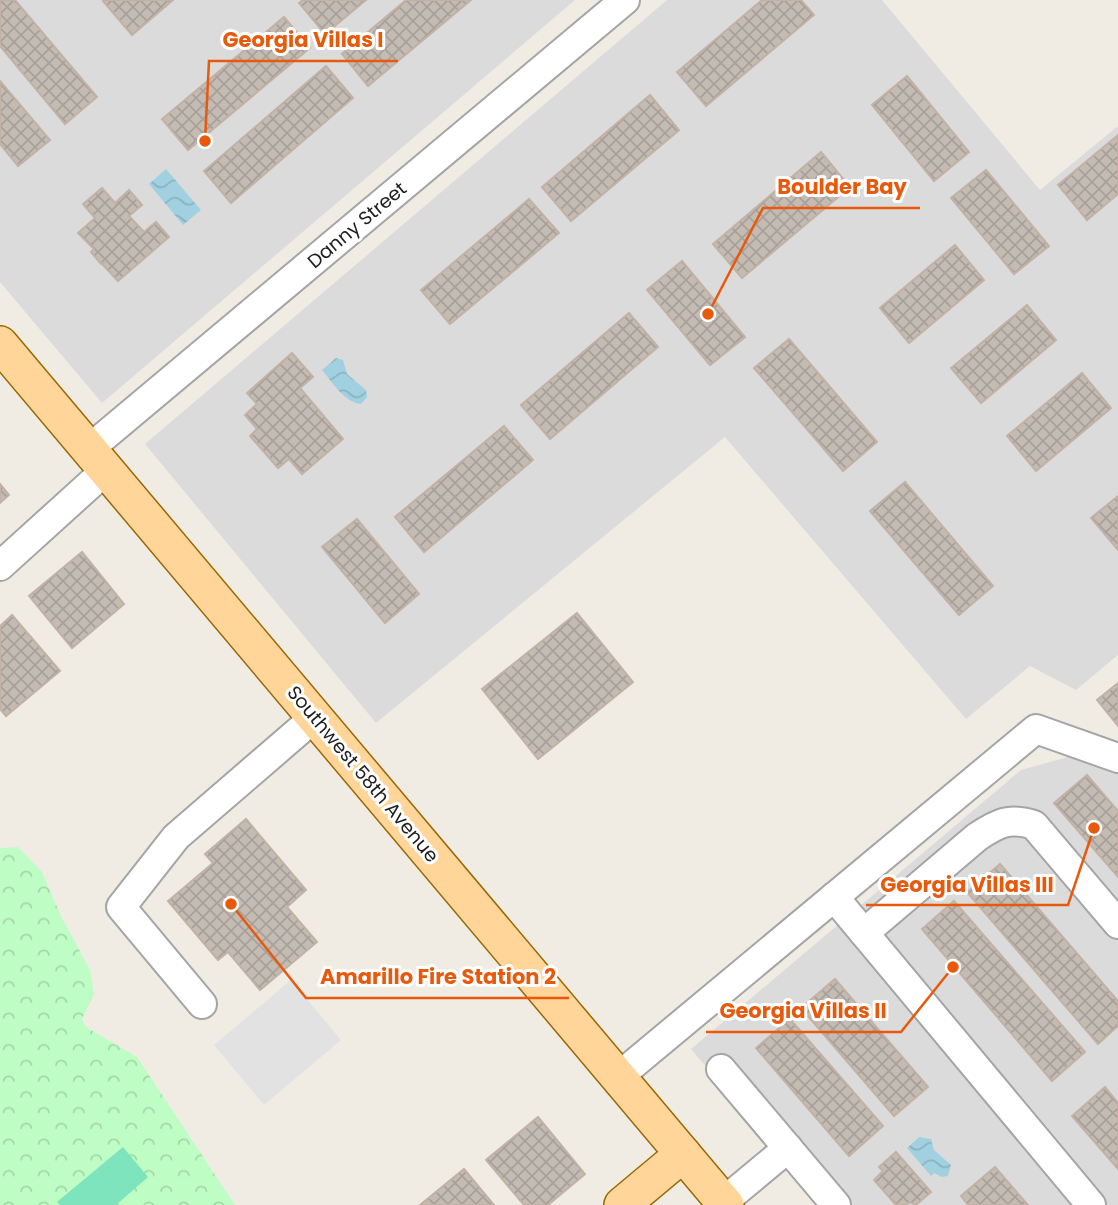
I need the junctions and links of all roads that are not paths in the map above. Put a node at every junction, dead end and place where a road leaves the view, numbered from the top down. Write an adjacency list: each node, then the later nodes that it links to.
1 (625, 0): 3 (street, Danny Street)
2 (0, 344): 3 (main road, Southwest 58th Avenue)
3 (98, 460): 4 (street, Danny Street); 5 (main road, Southwest 58th Avenue)
4 (0, 566)
5 (315, 717): 10 (street); 12 (main road, Southwest 58th Avenue)
6 (1118, 758): 7 (street)
7 (834, 897): 9 (street); 12 (street)
8 (1118, 924): 9 (street)
9 (864, 933): 18 (street)
10 (202, 1004)
11 (721, 1069): 13 (street)
12 (618, 1077): 14 (main road, Southwest 58th Avenue)
13 (788, 1148): 15 (street); 17 (street)
14 (683, 1154): 15 (main road, Southwest 58th Avenue); 16 (main road)
15 (725, 1203)
16 (622, 1205)
17 (836, 1205)
18 (1091, 1205)

